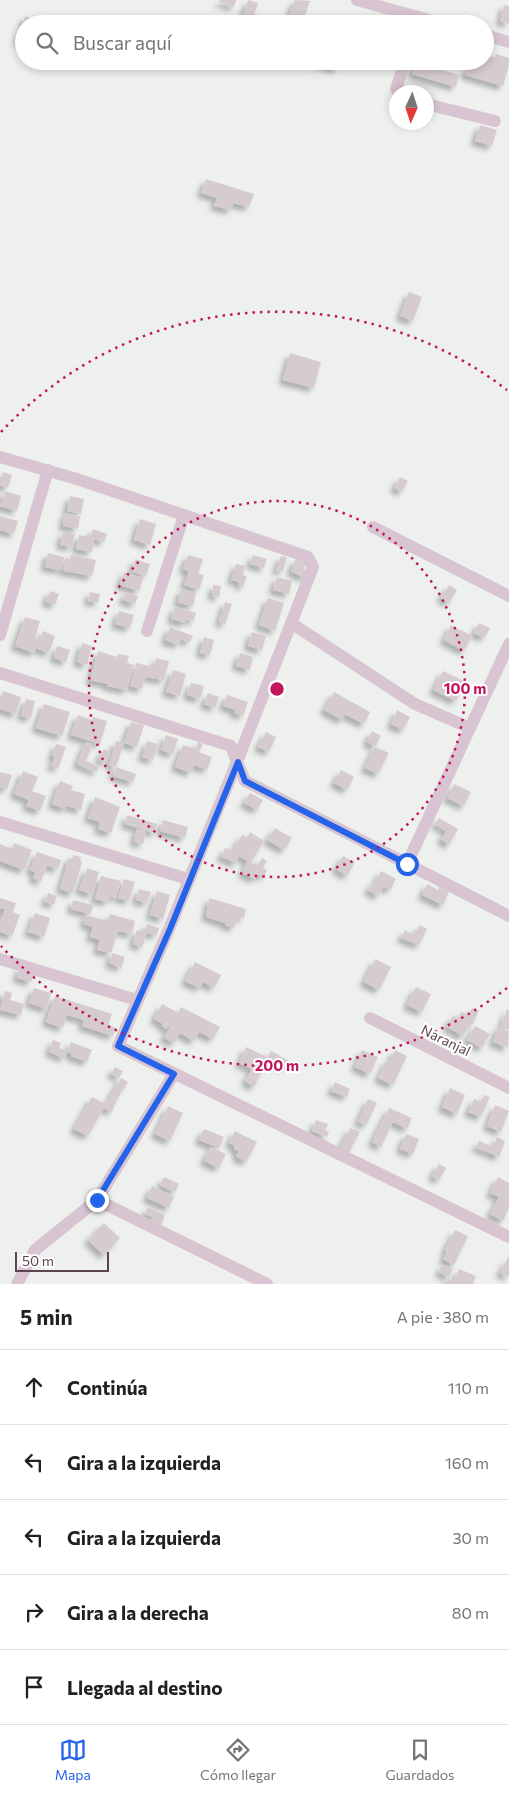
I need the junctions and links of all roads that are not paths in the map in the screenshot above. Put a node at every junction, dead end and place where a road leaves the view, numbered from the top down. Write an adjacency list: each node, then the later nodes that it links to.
1 (357, 0): 2 (street)
2 (404, 15)
3 (494, 38): 4 (street)
4 (509, 42)
5 (402, 70): 6 (street)
6 (397, 85)
7 (434, 106): 8 (street)
8 (495, 121)
9 (0, 457): 10 (street)
10 (48, 470): 11 (street); 16 (street)
11 (184, 515): 14 (street); 15 (street)
12 (373, 527): 13 (street)
13 (509, 596)
14 (291, 623): 19 (street); 20 (street)
15 (147, 631)
16 (0, 635)
17 (509, 644): 19 (street)
18 (0, 674): 20 (street)
19 (470, 728): 22 (street)
20 (238, 762): 22 (street); 23 (street)
21 (0, 822): 23 (street)
22 (407, 864): 24 (street)
23 (188, 879): 26 (street)
24 (509, 916)
25 (0, 959): 26 (street)
26 (137, 1000): 28 (street)
27 (370, 1018): 29 (street, Naranjal)
28 (174, 1074): 30 (street); 31 (street)
29 (509, 1088)
30 (97, 1200): 32 (street); 33 (street)
31 (509, 1237)
32 (17, 1284)
33 (267, 1284)

